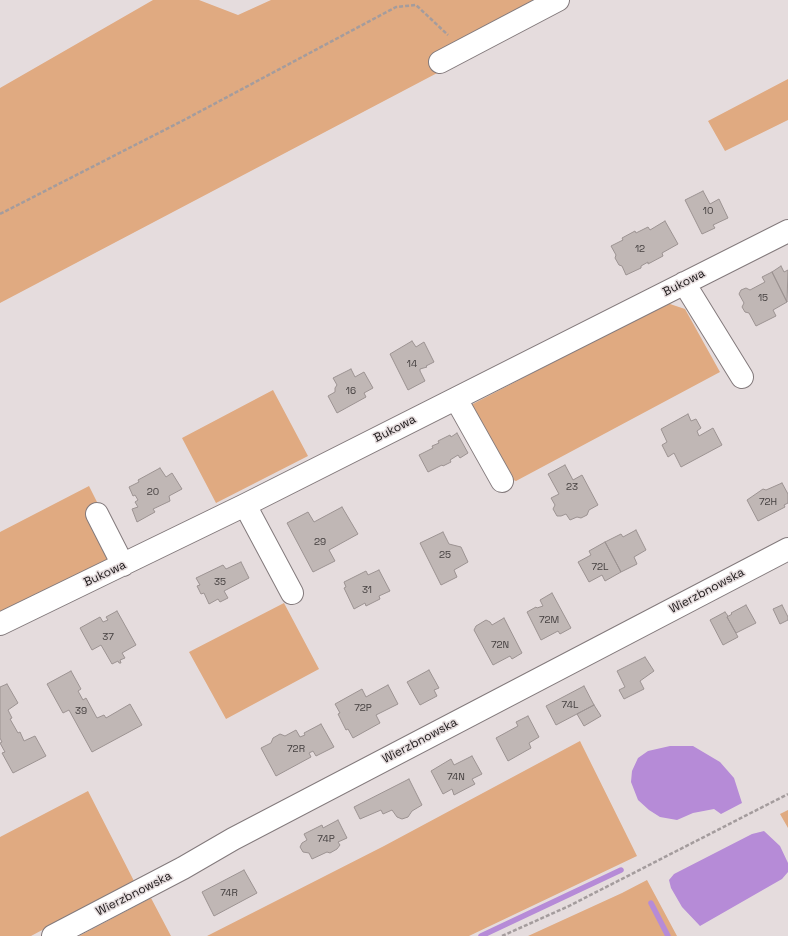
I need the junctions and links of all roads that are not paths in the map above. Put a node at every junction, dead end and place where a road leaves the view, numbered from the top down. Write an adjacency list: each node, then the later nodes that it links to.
1 (558, 0): 2 (street)
2 (440, 62)
3 (788, 231): 4 (street, Bukowa)
4 (684, 283): 5 (street); 6 (street, Bukowa)
5 (742, 377)
6 (456, 399): 7 (street); 8 (street, Bukowa)
7 (502, 481)
8 (245, 506): 11 (street, Bukowa); 12 (street)
9 (98, 514): 11 (street)
10 (788, 549): 14 (street, Wierzbnowska)
11 (123, 565): 13 (street, Bukowa)
12 (292, 593)
13 (0, 624)
14 (52, 936)

